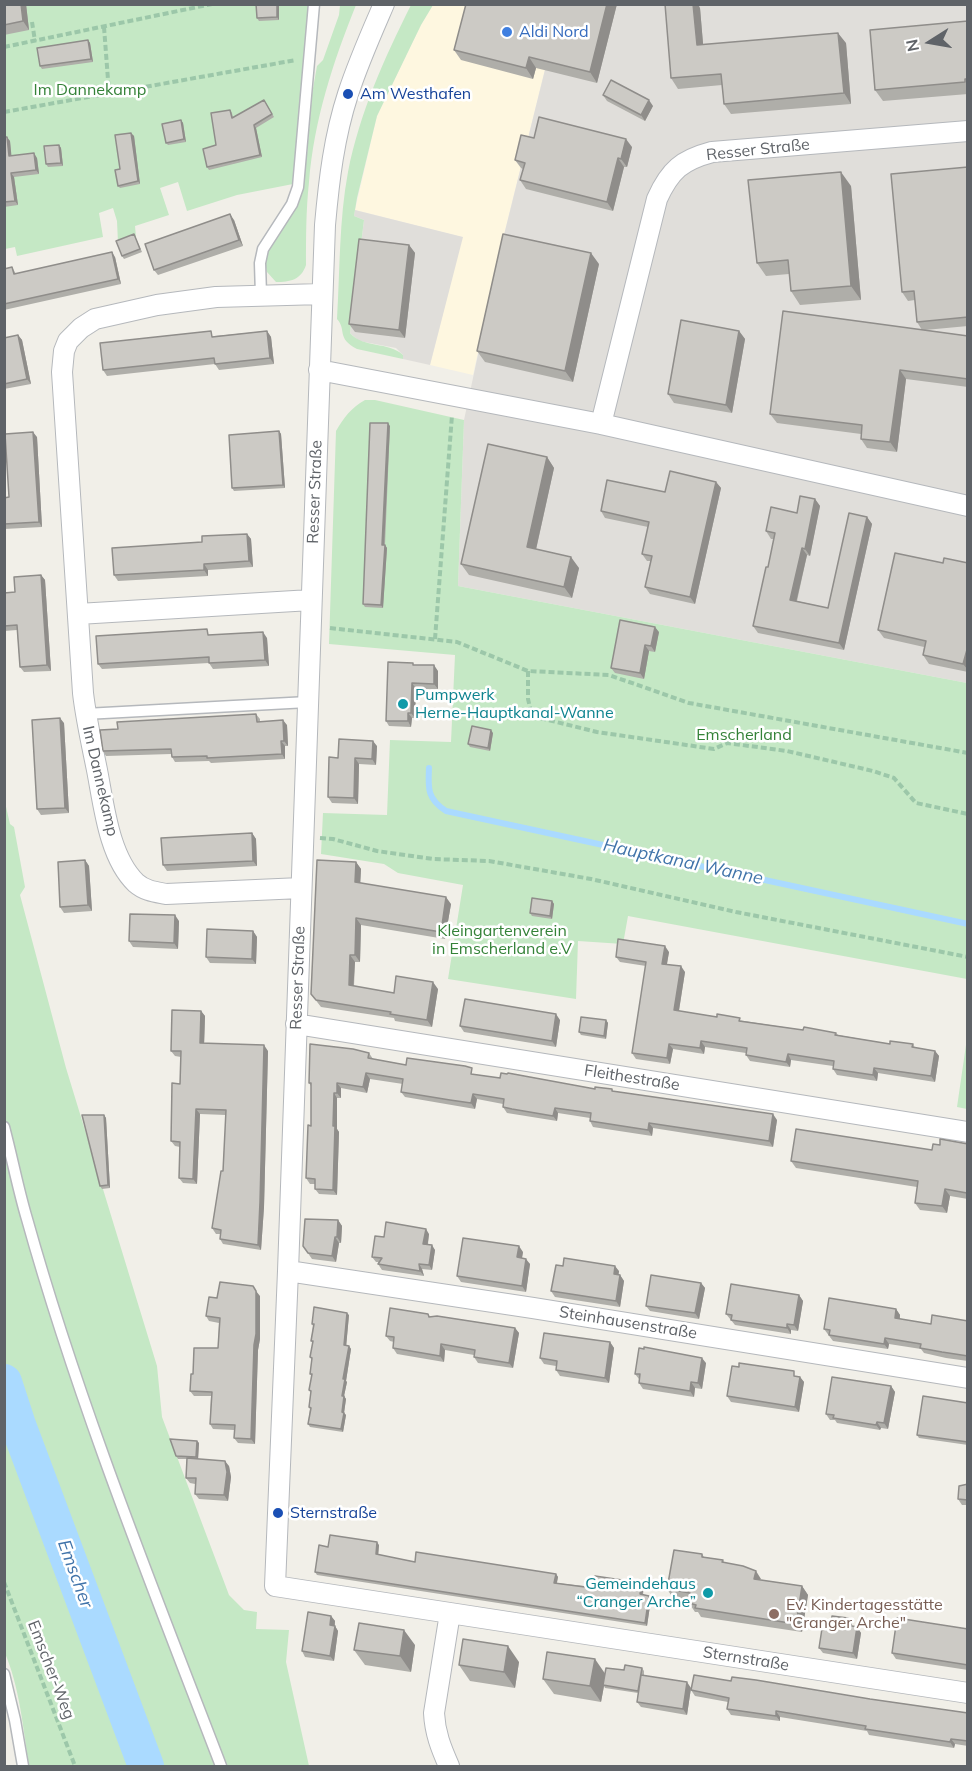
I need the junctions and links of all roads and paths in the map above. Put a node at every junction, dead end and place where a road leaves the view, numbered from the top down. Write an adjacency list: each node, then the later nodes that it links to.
1 (212, 4): 5 (path)
2 (315, 4): 8 (lane)
3 (384, 4): 12 (street, Resser Straße)
4 (32, 22): 6 (path)
5 (104, 27): 6 (path); 9 (path)
6 (34, 40): 7 (path)
7 (4, 47)
8 (310, 58): 9 (path); 13 (lane)
9 (109, 93): 10 (path)
10 (4, 112)
11 (968, 131): 16 (street, Resser Straße)
12 (322, 294): 13 (street, Im Dannekamp); 14 (street, Resser Straße)
13 (261, 295): 19 (street, Im Dannekamp)
14 (319, 370): 15 (street); 18 (street, Resser Straße)
15 (454, 395): 16 (street); 21 (path)
16 (602, 424): 17 (street)
17 (968, 506)
18 (311, 600): 19 (street); 20 (street, Resser Straße)
19 (78, 614): 24 (street, Im Dannekamp)
20 (310, 627): 21 (path); 23 (street, Resser Straße)
21 (435, 639): 22 (path)
22 (528, 671): 25 (path); 26 (path)
23 (308, 702): 24 (lane); 27 (street, Resser Straße)
24 (86, 714): 28 (street, Im Dannekamp)
25 (968, 753)
26 (968, 814)
27 (303, 837): 28 (street, Resser Straße); 29 (path)
28 (301, 888): 30 (street, Resser Straße)
29 (968, 957)
30 (296, 1024): 32 (street, Fleithestraße); 33 (street, Resser Straße)
31 (4, 1127): 42 (lane)
32 (968, 1132)
33 (288, 1271): 34 (street, Steinhausenstraße); 36 (street, Resser Straße)
34 (968, 1378)
35 (4, 1581): 41 (path, Emscher-Weg)
36 (274, 1586): 37 (street, Sternstraße)
37 (450, 1613): 39 (street, Sternstraße); 43 (street)
38 (4, 1674): 40 (lane)
39 (968, 1693)
40 (22, 1767)
41 (75, 1767)
42 (221, 1767)
43 (448, 1767)

